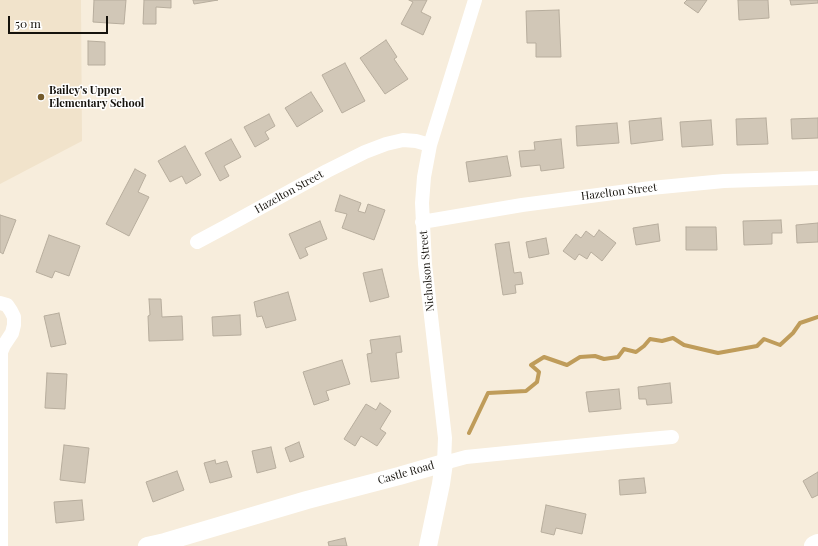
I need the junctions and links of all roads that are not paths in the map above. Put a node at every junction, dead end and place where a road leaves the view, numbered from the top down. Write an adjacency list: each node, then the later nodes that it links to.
1 (475, 0): 2 (street, Nicholson Street)
2 (430, 145): 4 (street, Nicholson Street); 5 (street, Hazelton Street)
3 (818, 178): 4 (street, Hazelton Street)
4 (422, 222): 9 (street, Nicholson Street)
5 (196, 242)
6 (0, 303): 7 (street)
7 (1, 351): 11 (street)
8 (672, 437): 9 (street, Castle Road)
9 (444, 462): 12 (street, Castle Road); 13 (street, Nicholson Street)
10 (818, 544): 14 (main road)
11 (1, 546)
12 (147, 546)
13 (428, 546)
14 (814, 546)

